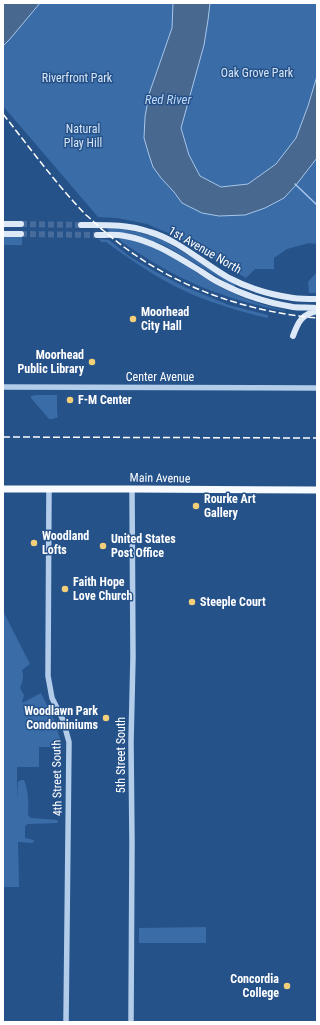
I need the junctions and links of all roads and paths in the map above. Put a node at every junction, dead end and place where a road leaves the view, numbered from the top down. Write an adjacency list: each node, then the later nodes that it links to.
1 (3, 224): 2 (main road)
2 (21, 224)
3 (81, 224): 7 (main road, 1st Avenue North)
4 (3, 234): 5 (main road)
5 (21, 234)
6 (97, 235): 8 (main road, 1st Avenue North)
7 (317, 299)
8 (317, 309): 9 (main road)
9 (293, 336)
10 (3, 387): 11 (street, Center Avenue)
11 (317, 388)
12 (3, 489): 13 (main road, Main Avenue)
13 (49, 489): 14 (main road, Main Avenue); 16 (street, 4th Street South)
14 (132, 489): 15 (main road, Main Avenue); 17 (street, 5th Street South)
15 (317, 490)
16 (66, 1022)
17 (131, 1022)

